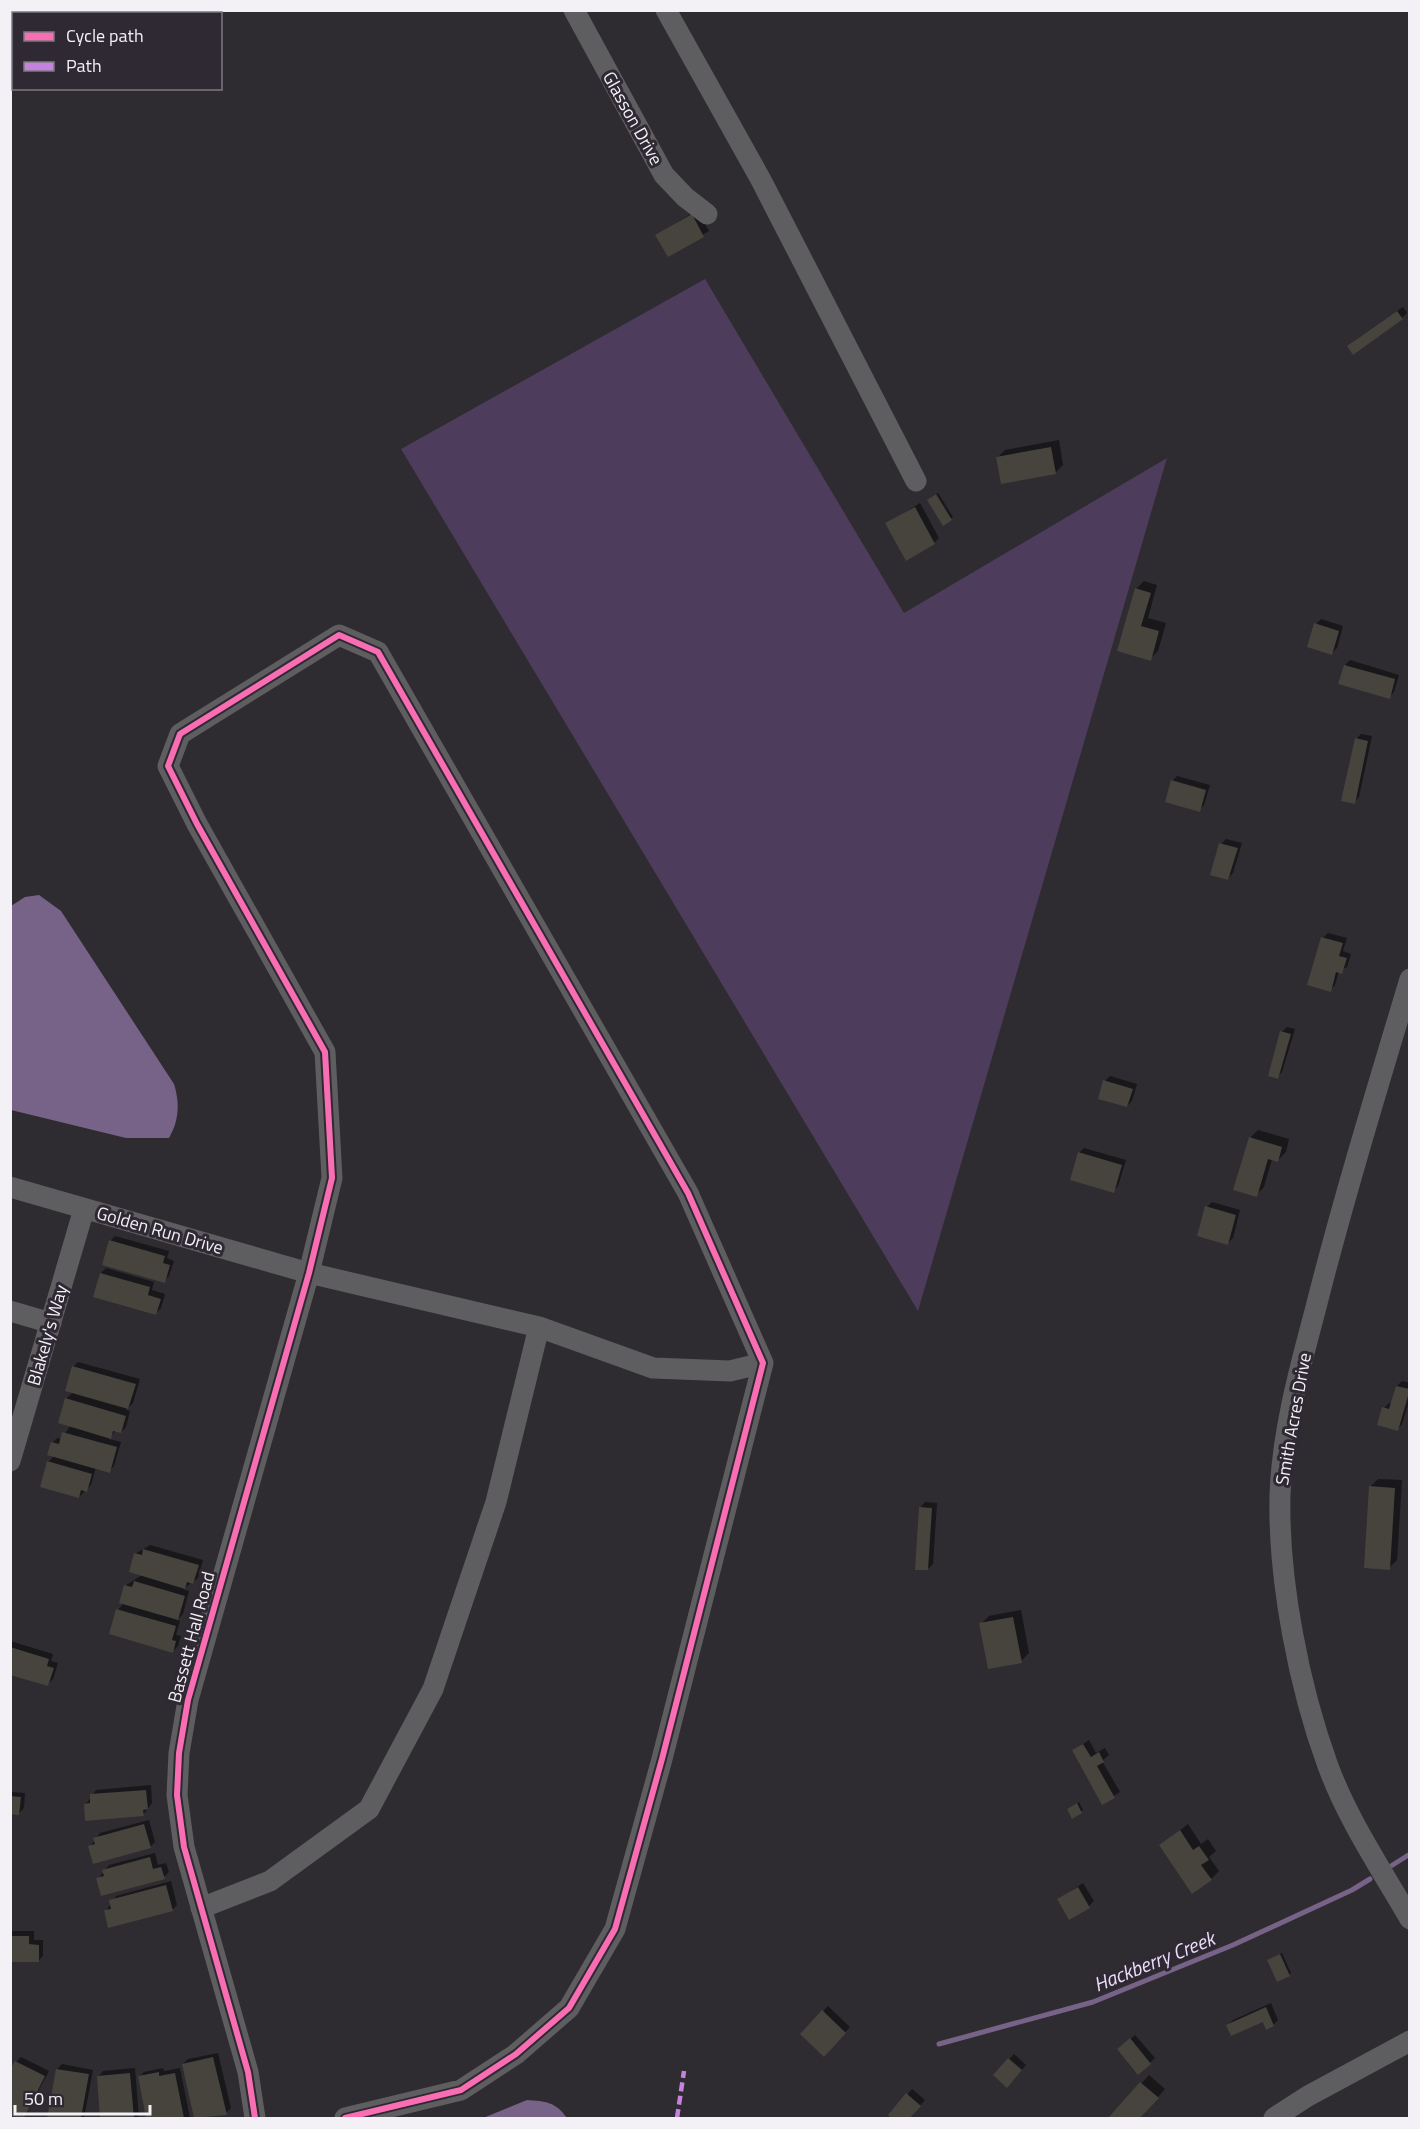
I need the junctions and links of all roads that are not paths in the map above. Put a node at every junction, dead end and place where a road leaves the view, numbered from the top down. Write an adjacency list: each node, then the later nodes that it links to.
1 (574, 10): 3 (street, Glasson Drive)
2 (666, 10): 4 (street)
3 (707, 214)
4 (916, 481)
5 (1410, 979): 15 (street, Smith Acres Drive)
6 (10, 1187): 7 (street, Golden Run Drive)
7 (84, 1209): 8 (street, Golden Run Drive); 10 (street, Blakely's Way)
8 (309, 1273): 11 (street, Golden Run Drive); 12 (street, Bassett Hall Road); 14 (street, Bassett Hall Road)
9 (10, 1311): 10 (street)
10 (51, 1323): 13 (street, Blakely's Way)
11 (539, 1326): 12 (street, Golden Run Drive); 14 (street)
12 (763, 1363): 18 (street)
13 (10, 1461)
14 (201, 1908): 17 (street, Bassett Hall Road)
15 (1410, 1918)
16 (1410, 2041): 19 (street)
17 (255, 2118)
18 (345, 2118)
19 (1274, 2118)

